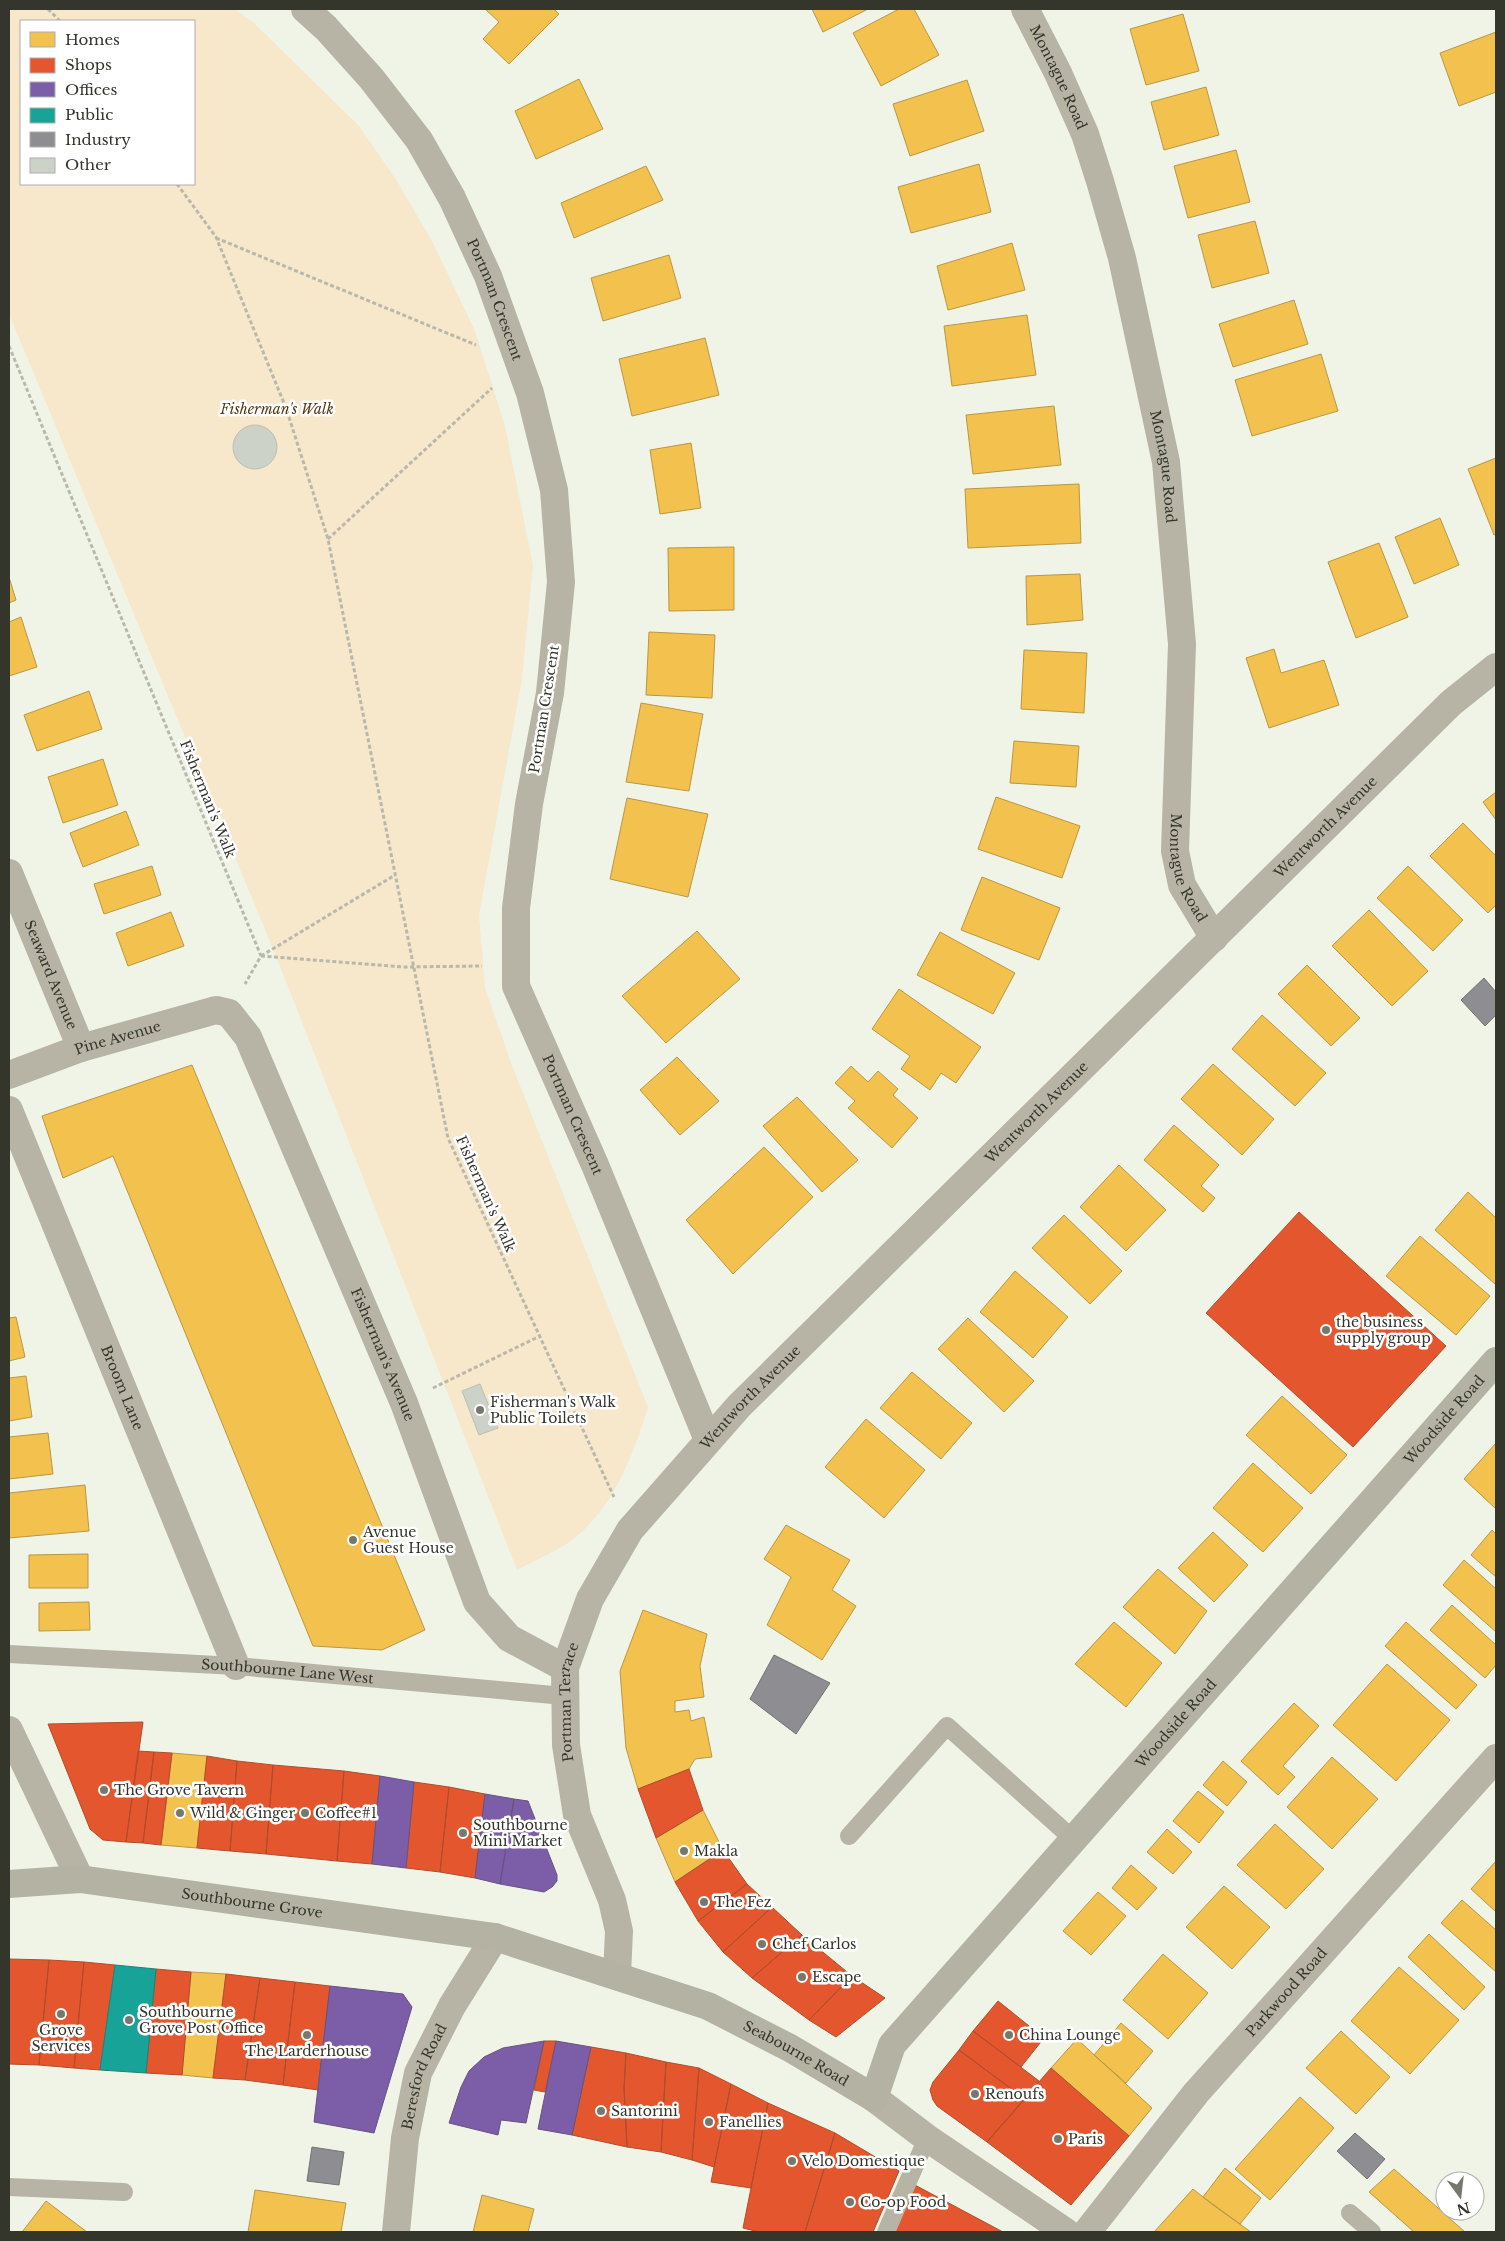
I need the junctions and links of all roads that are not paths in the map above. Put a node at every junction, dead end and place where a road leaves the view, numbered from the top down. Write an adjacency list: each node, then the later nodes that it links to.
1 (305, 9): 11 (street, Portman Crescent)
2 (1025, 9): 5 (street, Montague Road)
3 (1496, 668): 5 (street, Wentworth Avenue)
4 (9, 873): 7 (street, Seaward Avenue)
5 (1214, 938): 11 (street, Wentworth Avenue)
6 (229, 1013): 7 (street, Pine Avenue); 15 (street, Fisherman's Avenue)
7 (81, 1048): 8 (street, Pine Avenue)
8 (9, 1075)
9 (9, 1110): 14 (street, Broom Lane)
10 (1496, 1361): 20 (main road, Woodside Road)
11 (708, 1440): 12 (street, Wentworth Avenue)
12 (603, 1577): 15 (street, Portman Terrace)
13 (9, 1654): 14 (lane, Southbourne Lane West)
14 (236, 1666): 16 (lane, Southbourne Lane West)
15 (565, 1668): 16 (street, Portman Terrace)
16 (564, 1696): 24 (street, Portman Terrace)
17 (9, 1730): 21 (street)
18 (1496, 1758): 33 (street, Parkwood Road)
19 (849, 1836): 20 (lane)
20 (1073, 1839): 25 (main road, Woodside Road)
21 (80, 1879): 22 (main road, Southbourne Grove); 23 (main road, Southbourne Grove)
22 (9, 1884)
23 (495, 1937): 24 (main road, Seabourne Road); 30 (street, Beresford Road)
24 (617, 1975): 25 (main road, Seabourne Road)
25 (874, 2098): 26 (street, Seabourne Road)
26 (928, 2138): 31 (lane); 32 (street, Seabourne Road)
27 (9, 2187): 28 (lane)
28 (124, 2192)
29 (1350, 2213): 34 (lane)
30 (396, 2232)
31 (886, 2232)
32 (1066, 2232)
33 (1087, 2232)
34 (1372, 2232)

